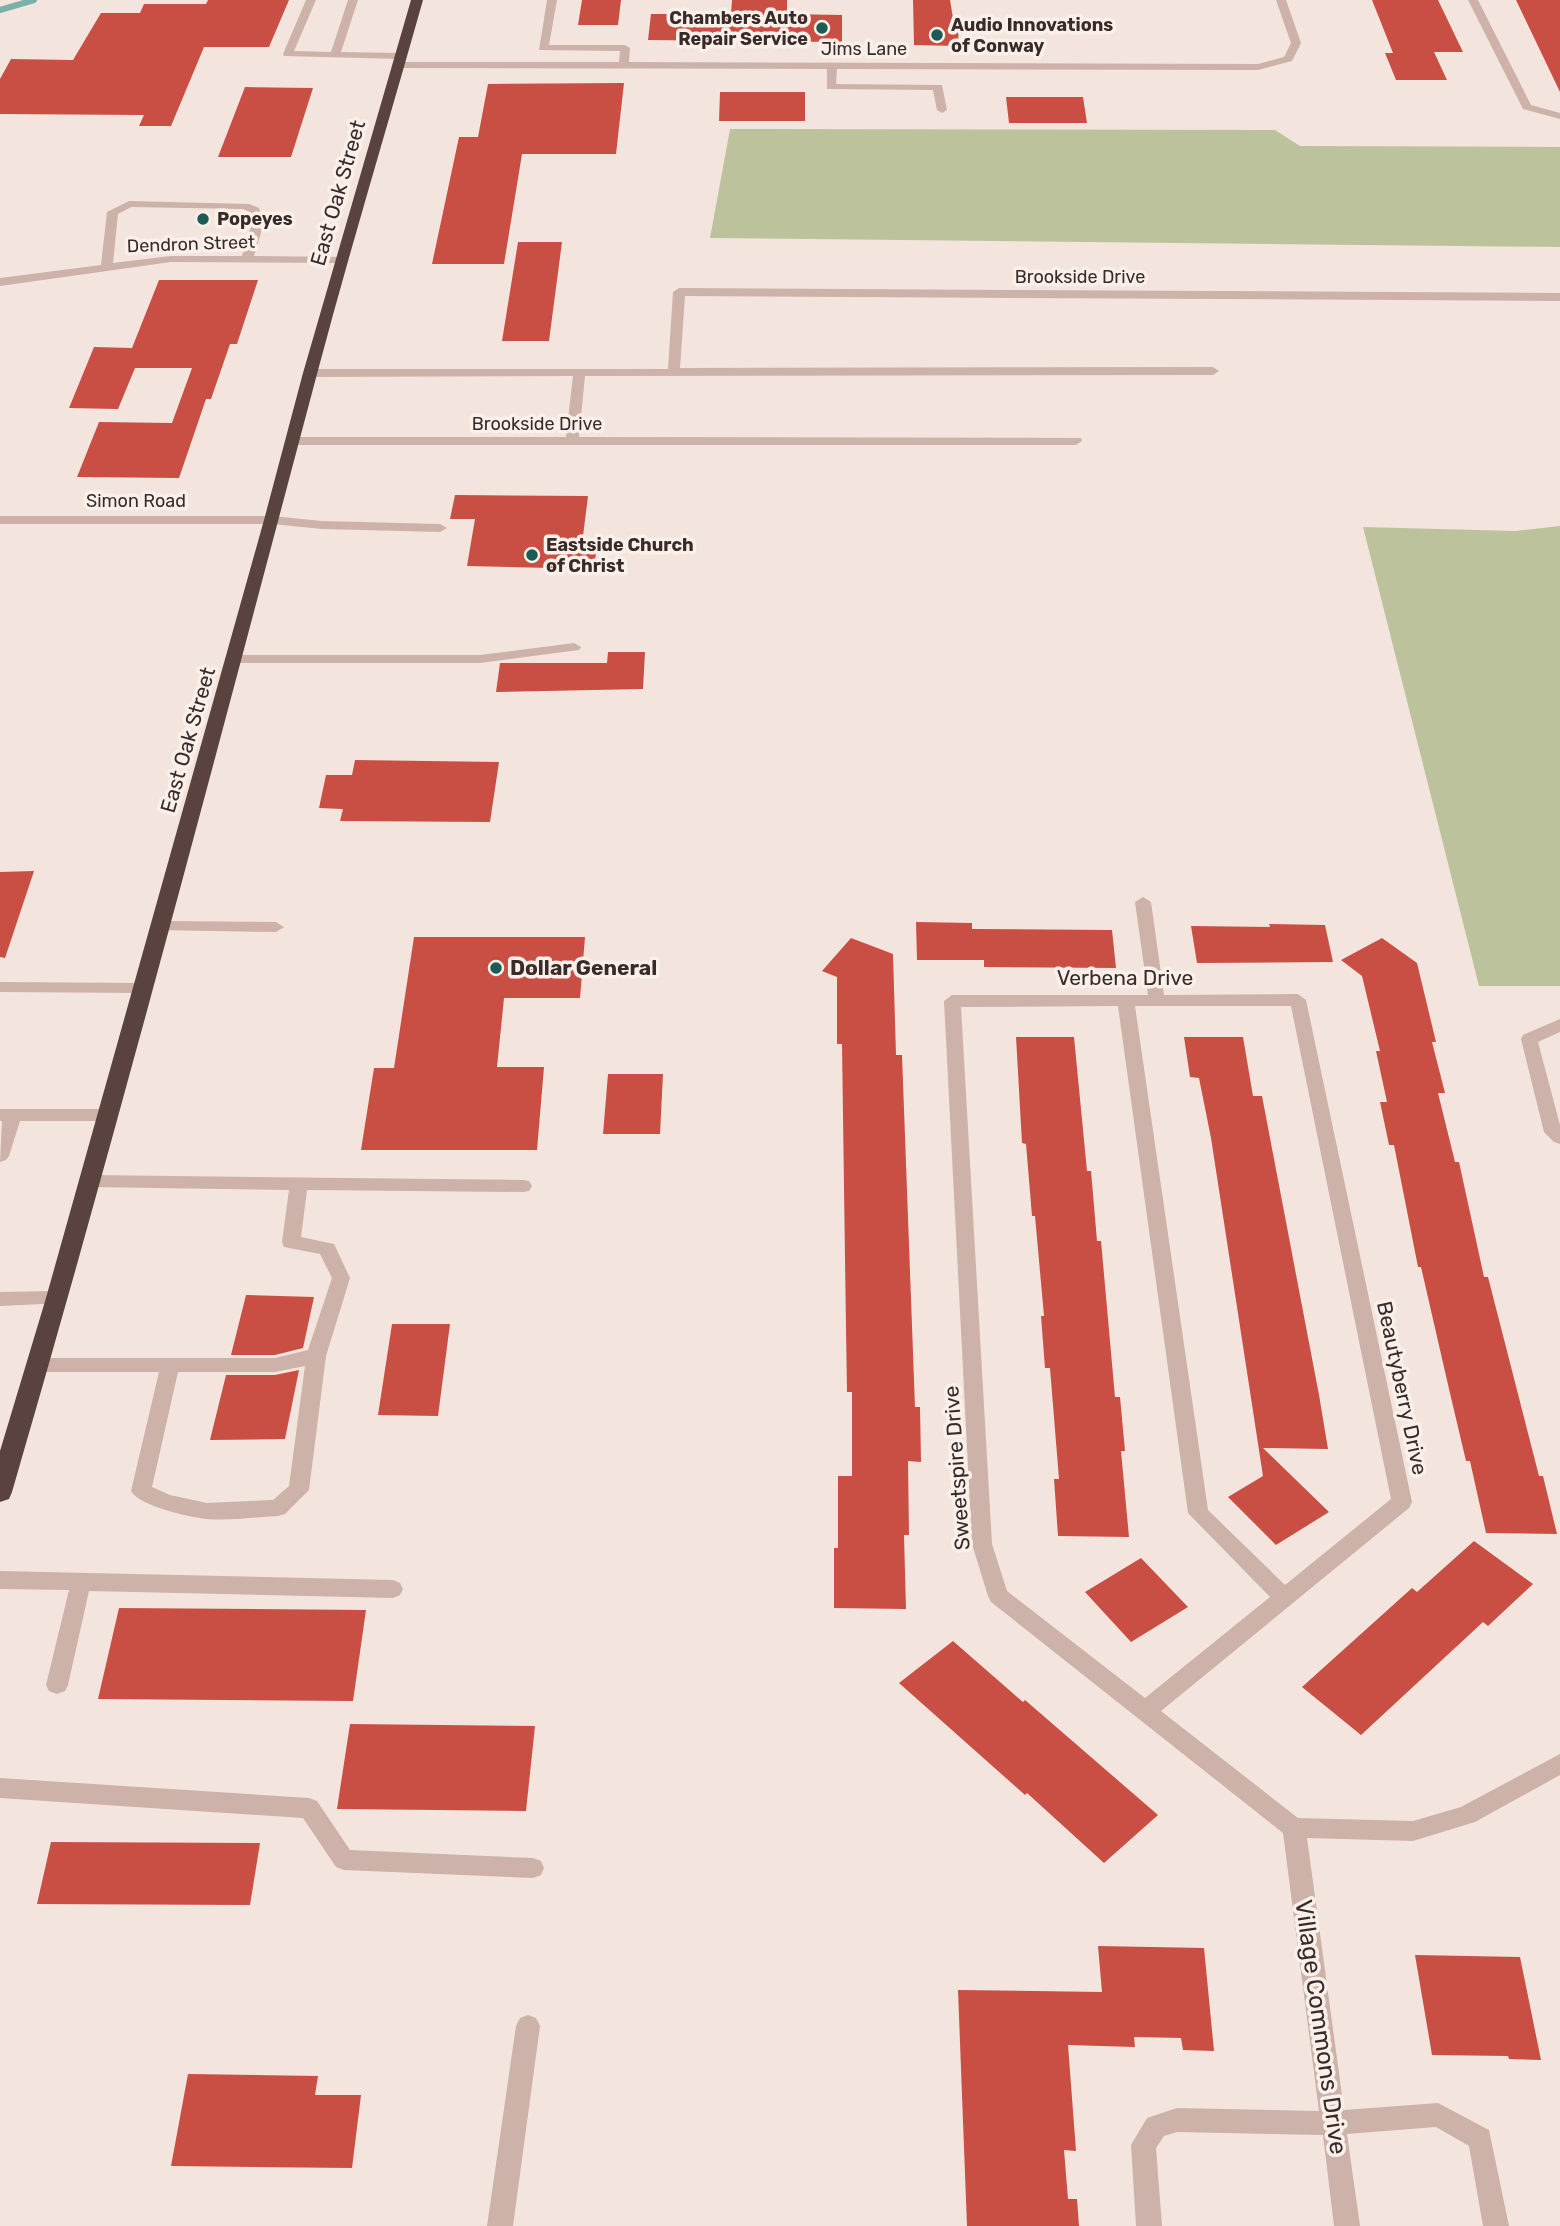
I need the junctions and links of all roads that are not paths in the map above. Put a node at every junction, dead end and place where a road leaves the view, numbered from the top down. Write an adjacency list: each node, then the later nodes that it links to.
1 (311, 0): 7 (street, Jims Lane)
2 (353, 0): 7 (street)
3 (417, 0): 8 (highway, East Oak Street)
4 (552, 0): 9 (street)
5 (1281, 0): 11 (street, Jims Lane)
6 (1473, 0): 14 (street)
7 (335, 55): 8 (street, Jims Lane)
8 (399, 60): 9 (street, Jims Lane); 16 (highway, East Oak Street)
9 (624, 67): 10 (street, Jims Lane)
10 (832, 67): 11 (street, Jims Lane); 12 (street)
11 (897, 67): 12 (street)
12 (900, 87): 13 (street)
13 (942, 110)
14 (1560, 116)
15 (247, 259): 16 (street, Dendron Street); 17 (street, Dendron Street); 17 (street)
16 (343, 260): 21 (highway, East Oak Street)
17 (107, 266): 18 (street, Dendron Street)
18 (0, 282)
19 (1560, 297): 23 (street, Brookside Drive)
20 (1213, 371): 23 (street)
21 (310, 373): 22 (street); 24 (highway, East Oak Street)
22 (579, 373): 23 (street); 25 (street)
23 (674, 373)
24 (292, 441): 25 (street, Brookside Drive); 28 (highway, East Oak Street)
25 (572, 441): 26 (street, Brookside Drive)
26 (1076, 442)
27 (0, 520): 28 (street, Simon Road)
28 (272, 520): 29 (street, Simon Road); 31 (highway, East Oak Street)
29 (440, 528)
30 (574, 647): 31 (street)
31 (234, 659): 33 (highway, East Oak Street)
32 (1143, 902): 40 (street)
33 (160, 926): 34 (street); 36 (highway, East Oak Street)
34 (276, 927)
35 (0, 987): 36 (street)
36 (143, 988): 43 (highway, East Oak Street)
37 (1298, 1000): 40 (street, Verbena Drive); 58 (street, Beautyberry Drive)
38 (952, 1001): 39 (street, Verbena Drive); 60 (street, Sweetspire Drive)
39 (1126, 1001): 40 (street, Verbena Drive); 58 (street)
40 (1157, 1001)
41 (1560, 1025): 44 (street)
42 (7, 1115): 43 (street); 45 (street)
43 (106, 1115): 46 (highway, East Oak Street)
44 (1560, 1138)
45 (0, 1156)
46 (89, 1181): 47 (street); 49 (highway, East Oak Street)
47 (299, 1184): 48 (street); 51 (street)
48 (523, 1186)
49 (57, 1298): 50 (street); 52 (highway, East Oak Street)
50 (0, 1299)
51 (316, 1356): 53 (street); 53 (street)
52 (37, 1365): 53 (street); 54 (highway, East Oak Street)
53 (170, 1365)
54 (1, 1486)
55 (0, 1580): 56 (street)
56 (81, 1582): 57 (street); 59 (street)
57 (393, 1589)
58 (1283, 1598): 60 (street, Beautyberry Drive)
59 (57, 1685)
60 (1145, 1711): 63 (street, Sweetspire Drive)
61 (1560, 1764): 63 (street)
62 (0, 1788): 64 (street)
63 (1294, 1828): 66 (street, Village Commons Drive)
64 (533, 1868)
65 (528, 2026): 67 (street)
66 (1334, 2123): 68 (street); 69 (street, Village Commons Drive); 70 (street)
67 (500, 2226)
68 (1149, 2226)
69 (1347, 2226)
70 (1496, 2226)

